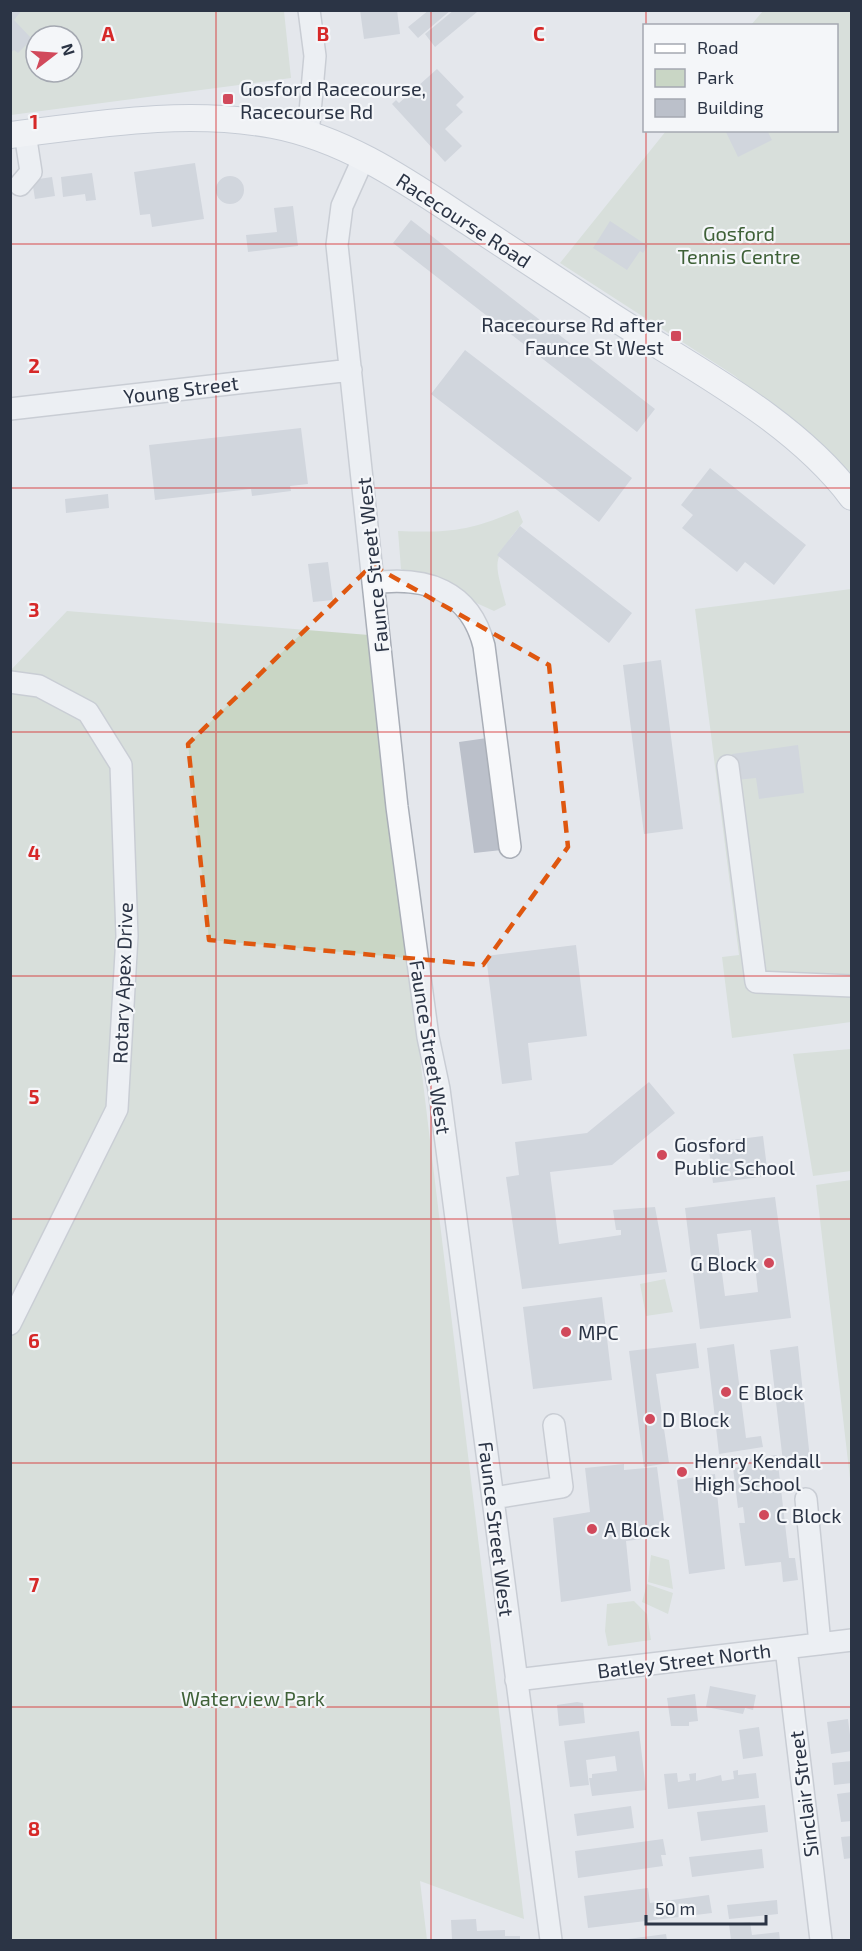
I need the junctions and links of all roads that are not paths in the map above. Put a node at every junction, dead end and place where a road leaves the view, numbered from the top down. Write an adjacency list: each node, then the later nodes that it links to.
1 (309, 10): 3 (street)
2 (18, 134): 3 (main road, Racecourse Road); 5 (street)
3 (308, 135): 4 (main road, Racecourse Road)
4 (364, 157): 6 (street, Faunce Street West); 8 (main road, Racecourse Road)
5 (20, 185)
6 (351, 370): 7 (street, Young Street); 9 (street, Faunce Street West)
7 (10, 409)
8 (852, 497)
9 (374, 583): 12 (street); 16 (street, Faunce Street West)
10 (10, 682): 14 (street, Rotary Apex Drive)
11 (728, 766): 13 (street)
12 (510, 847)
13 (852, 986)
14 (10, 1324)
15 (554, 1425): 16 (street)
16 (493, 1498): 21 (street, Faunce Street West)
17 (806, 1498): 19 (street)
18 (852, 1640): 19 (street, Batley Street North)
19 (820, 1644): 20 (street, Batley Street North)
20 (786, 1648): 21 (street, Batley Street North); 23 (street, Sinclair Street)
21 (516, 1680): 22 (street, Faunce Street West)
22 (551, 1941)
23 (821, 1941)

